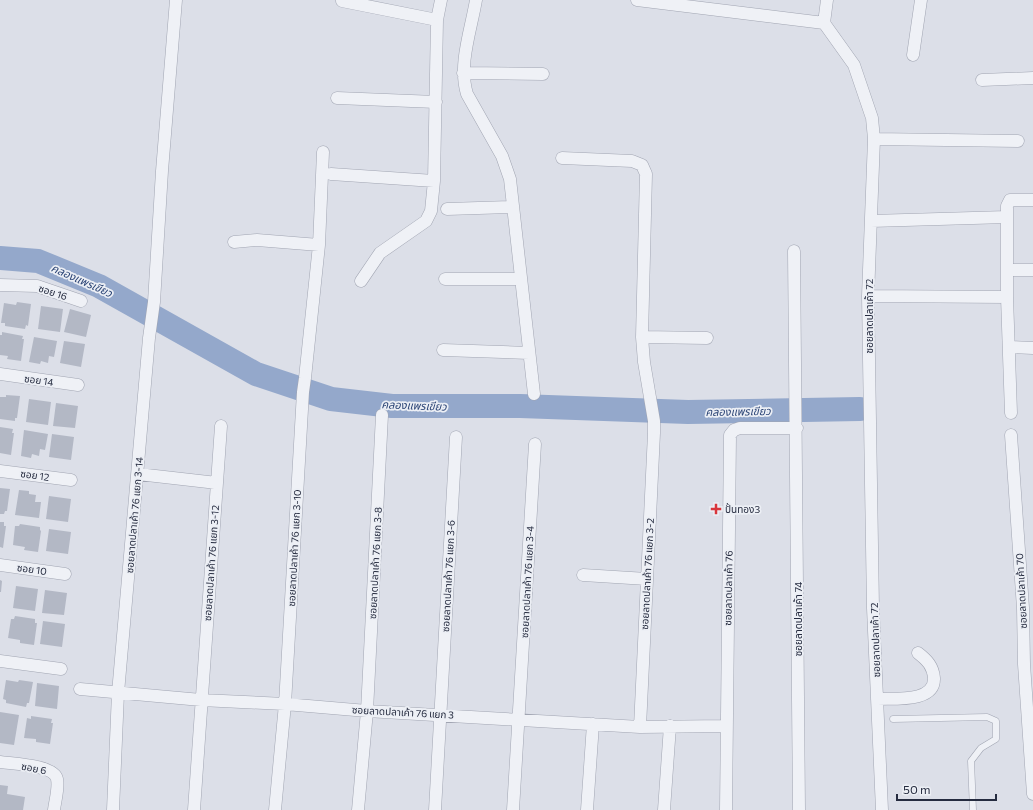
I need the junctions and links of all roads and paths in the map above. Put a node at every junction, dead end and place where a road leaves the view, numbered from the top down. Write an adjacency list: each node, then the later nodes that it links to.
1 (176, 0): 58 (street, ซอยลาดปลาเค้า 76 แยก 3-14)
2 (342, 0): 9 (street)
3 (441, 0): 9 (street)
4 (476, 0): 12 (street)
5 (827, 0): 10 (street)
6 (921, 0): 11 (street)
7 (645, 1): 8 (street)
8 (740, 6): 10 (street)
9 (437, 20): 17 (street)
10 (824, 23): 18 (street, ซอยลาดปลาเค้า 72)
11 (913, 55)
12 (463, 73): 13 (street); 25 (street)
13 (543, 74)
14 (1033, 78): 15 (street)
15 (982, 80)
16 (337, 98): 17 (street)
17 (436, 102): 23 (street)
18 (874, 139): 19 (street); 28 (street, ซอยลาดปลาเค้า 72)
19 (1018, 141)
20 (323, 152): 30 (street, ซอยลาดปลาเค้า 76 แยก 3-10)
21 (562, 158): 41 (street, ซอยลาดปลาเค้า 76 แยก 3-2)
22 (331, 174): 23 (street)
23 (434, 181): 36 (street)
24 (1033, 200): 27 (street)
25 (513, 207): 26 (street); 35 (street)
26 (447, 209)
27 (1007, 217): 28 (street); 32 (street)
28 (871, 221): 38 (street, ซอยลาดปลาเค้า 72)
29 (234, 242): 30 (street)
30 (319, 245): 74 (street, ซอยลาดปลาเค้า 76 แยก 3-10)
31 (794, 251): 53 (street, ซอยลาดปลาเค้า 74)
32 (1007, 270): 33 (street); 39 (street)
33 (1033, 270)
34 (445, 279): 35 (street)
35 (521, 279): 46 (street)
36 (361, 281)
37 (0, 285): 40 (street, ซอย 16)
38 (868, 296): 39 (street); 72 (street, ซอยลาดปลาเค้า 72)
39 (1007, 297): 43 (street)
40 (81, 301)
41 (642, 337): 42 (street); 64 (street, ซอยลาดปลาเค้า 76 แยก 3-2)
42 (706, 338)
43 (1009, 347): 44 (street); 50 (street)
44 (1033, 348)
45 (443, 350): 46 (street)
46 (529, 353): 49 (street)
47 (0, 374): 48 (street, ซอย 14)
48 (78, 385)
49 (534, 394)
50 (1012, 412)
51 (382, 415): 75 (street, ซอยลาดปลาเค้า 76 แยก 3-8)
52 (221, 426): 60 (street, ซอยลาดปลาเค้า 76 แยก 3-12)
53 (797, 428): 81 (street, ซอยลาดปลาเค้า 76); 96 (street, ซอยลาดปลาเค้า 74)
54 (1011, 435): 65 (street, ซอยลาดปลาเค้า 70)
55 (456, 437): 76 (street, ซอยลาดปลาเค้า 76 แยก 3-6)
56 (535, 444): 78 (street, ซอยลาดปลาเค้า 76 แยก 3-4)
57 (0, 471): 59 (street, ซอย 12)
58 (138, 474): 60 (street); 71 (street, ซอยลาดปลาเค้า 76 แยก 3-14)
59 (70, 480)
60 (217, 483): 73 (street, ซอยลาดปลาเค้า 76 แยก 3-12)
61 (0, 565): 62 (street, ซอย 10)
62 (65, 574)
63 (583, 575): 64 (street)
64 (647, 579): 82 (street, ซอยลาดปลาเค้า 76 แยก 3-2)
65 (1028, 608): 68 (street, ซอยลาดปลาเค้า 70)
66 (918, 653): 72 (street)
67 (0, 661): 69 (street)
68 (1029, 664): 84 (street, ซอยลาดปลาเค้า 70)
69 (61, 669)
70 (80, 690): 71 (street, ซอยลาดปลาเค้า 76 แยก 3)
71 (118, 692): 73 (street, ซอยลาดปลาเค้า 76 แยก 3); 87 (street, ซอยลาดปลาเค้า 76 แยก 3-14)
72 (877, 699): 97 (street, ซอยลาดปลาเค้า 72)
73 (201, 700): 74 (street, ซอยลาดปลาเค้า 76 แยก 3); 88 (street, ซอยลาดปลาเค้า 76 แยก 3-12)
74 (285, 704): 75 (street, ซอยลาดปลาเค้า 76 แยก 3); 89 (street, ซอยลาดปลาเค้า 76 แยก 3-10)
75 (367, 711): 76 (street, ซอยลาดปลาเค้า 76 แยก 3); 90 (street, ซอยลาดปลาเค้า 76 แยก 3-8)
76 (441, 714): 78 (street, ซอยลาดปลาเค้า 76 แยก 3); 91 (street, ซอยลาดปลาเค้า 76 แยก 3-6)
77 (893, 719): 98 (lane)
78 (519, 720): 79 (street, ซอยลาดปลาเค้า 76 แยก 3); 92 (street, ซอยลาดปลาเค้า 76 แยก 3-4)
79 (593, 724): 82 (street, ซอยลาดปลาเค้า 76 แยก 3); 93 (street)
80 (670, 726): 81 (street, ซอยลาดปลาเค้า 76 แยก 3); 82 (street, ซอยลาดปลาเค้า 76 แยก 3); 94 (street)
81 (726, 726): 95 (street, ซอยลาดปลาเค้า 76)
82 (640, 727)
83 (0, 762): 86 (street, ซอย 6)
84 (1032, 762): 85 (street, ซอยลาดปลาเค้า 70)
85 (1033, 794)
86 (54, 810)
87 (113, 810)
88 (194, 810)
89 (275, 810)
90 (358, 810)
91 (435, 810)
92 (513, 810)
93 (587, 810)
94 (664, 810)
95 (726, 810)
96 (799, 810)
97 (882, 810)
98 (973, 810)

